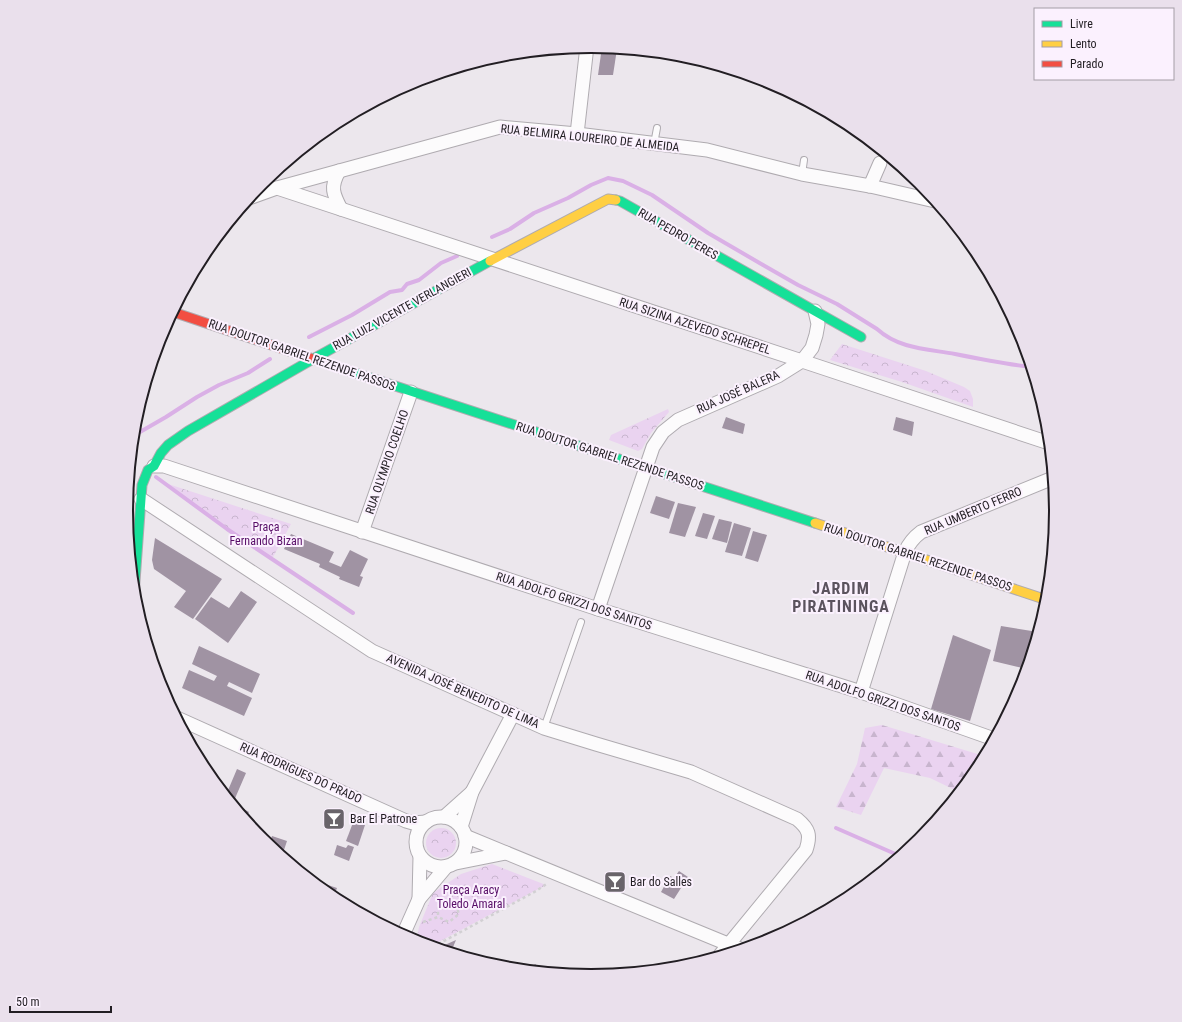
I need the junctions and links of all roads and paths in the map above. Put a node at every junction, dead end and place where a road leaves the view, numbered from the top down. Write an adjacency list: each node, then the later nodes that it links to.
1 (586, 53): 3 (street)
2 (657, 128): 4 (lane)
3 (577, 134): 4 (street, RUA BELMIRA LOUREIRO DE ALMEIDA); 7 (street, RUA BELMIRA LOUREIRO DE ALMEIDA)
4 (654, 144): 8 (street, RUA BELMIRA LOUREIRO DE ALMEIDA)
5 (804, 160): 8 (lane)
6 (880, 163): 9 (street)
7 (339, 171): 10 (street, RUA BELMIRA LOUREIRO DE ALMEIDA); 13 (street)
8 (802, 174): 9 (street, RUA BELMIRA LOUREIRO DE ALMEIDA)
9 (870, 186): 12 (street, RUA BELMIRA LOUREIRO DE ALMEIDA)
10 (277, 188): 11 (street, RUA BELMIRA LOUREIRO DE ALMEIDA); 13 (street, RUA SIZINA AZEVEDO SCHREPEL)
11 (261, 194)
12 (926, 199)
13 (341, 209): 14 (street, RUA SIZINA AZEVEDO SCHREPEL)
14 (492, 259): 15 (street, RUA PEDRO PERES); 18 (street, RUA LUIZ VICENTE VERLANGIERI); 19 (street, RUA SIZINA AZEVEDO SCHREPEL)
15 (815, 311): 17 (street, RUA PEDRO PERES); 19 (street, RUA JOSÉ BALERA)
16 (178, 314): 18 (street, RUA DOUTOR GABRIEL REZENDE PASSOS)
17 (860, 338)
18 (313, 359): 20 (street, RUA DOUTOR GABRIEL REZENDE PASSOS); 22 (street, RUA LUIZ VICENTE VERLANGIERI)
19 (802, 361): 21 (street, RUA SIZINA AZEVEDO SCHREPEL); 23 (street, RUA JOSÉ BALERA)
20 (411, 392): 23 (street, RUA DOUTOR GABRIEL REZENDE PASSOS); 26 (street, RUA OLYMPIO COELHO)
21 (1043, 442)
22 (154, 466): 25 (street, RUA LUIZ VICENTE VERLANGIERI); 26 (street, RUA ADOLFO GRIZZI DOS SANTOS)
23 (646, 468): 27 (street, RUA DOUTOR GABRIEL REZENDE PASSOS); 30 (street, RUA JOSÉ BALERA)
24 (1048, 480): 27 (street, RUA UMBERTO FERRO)
25 (141, 499): 28 (street, RUA LUIZ VICENTE VERLANGIERI); 33 (street, AVENIDA JOSÉ BENEDITO DE LIMA)
26 (362, 532): 30 (street, RUA ADOLFO GRIZZI DOS SANTOS)
27 (905, 552): 29 (street, RUA DOUTOR GABRIEL REZENDE PASSOS); 32 (street, RUA UMBERTO FERRO)
28 (136, 564)
29 (1040, 598)
30 (598, 609): 32 (street, RUA ADOLFO GRIZZI DOS SANTOS)
31 (581, 622): 35 (lane)
32 (861, 692): 36 (street, RUA ADOLFO GRIZZI DOS SANTOS)
33 (513, 714): 35 (street, AVENIDA JOSÉ BENEDITO DE LIMA); 37 (street)
34 (184, 721): 39 (street, RUA RODRIGUES DO PRADO)
35 (544, 728): 51 (street, AVENIDA JOSÉ BENEDITO DE LIMA)
36 (989, 737)
37 (472, 792): 38 (street); 40 (street)
38 (444, 817): 39 (street); 40 (street)
39 (426, 822): 42 (street)
40 (463, 832): 41 (street); 43 (street)
41 (506, 853): 43 (street); 44 (street)
42 (420, 857): 43 (street); 45 (street)
43 (451, 865): 45 (street)
44 (555, 873): 49 (path); 50 (street)
45 (418, 899): 47 (street)
46 (438, 917): 46 (path); 48 (path)
47 (405, 929)
48 (408, 930)
49 (440, 943)
50 (733, 946)
51 (736, 946)

